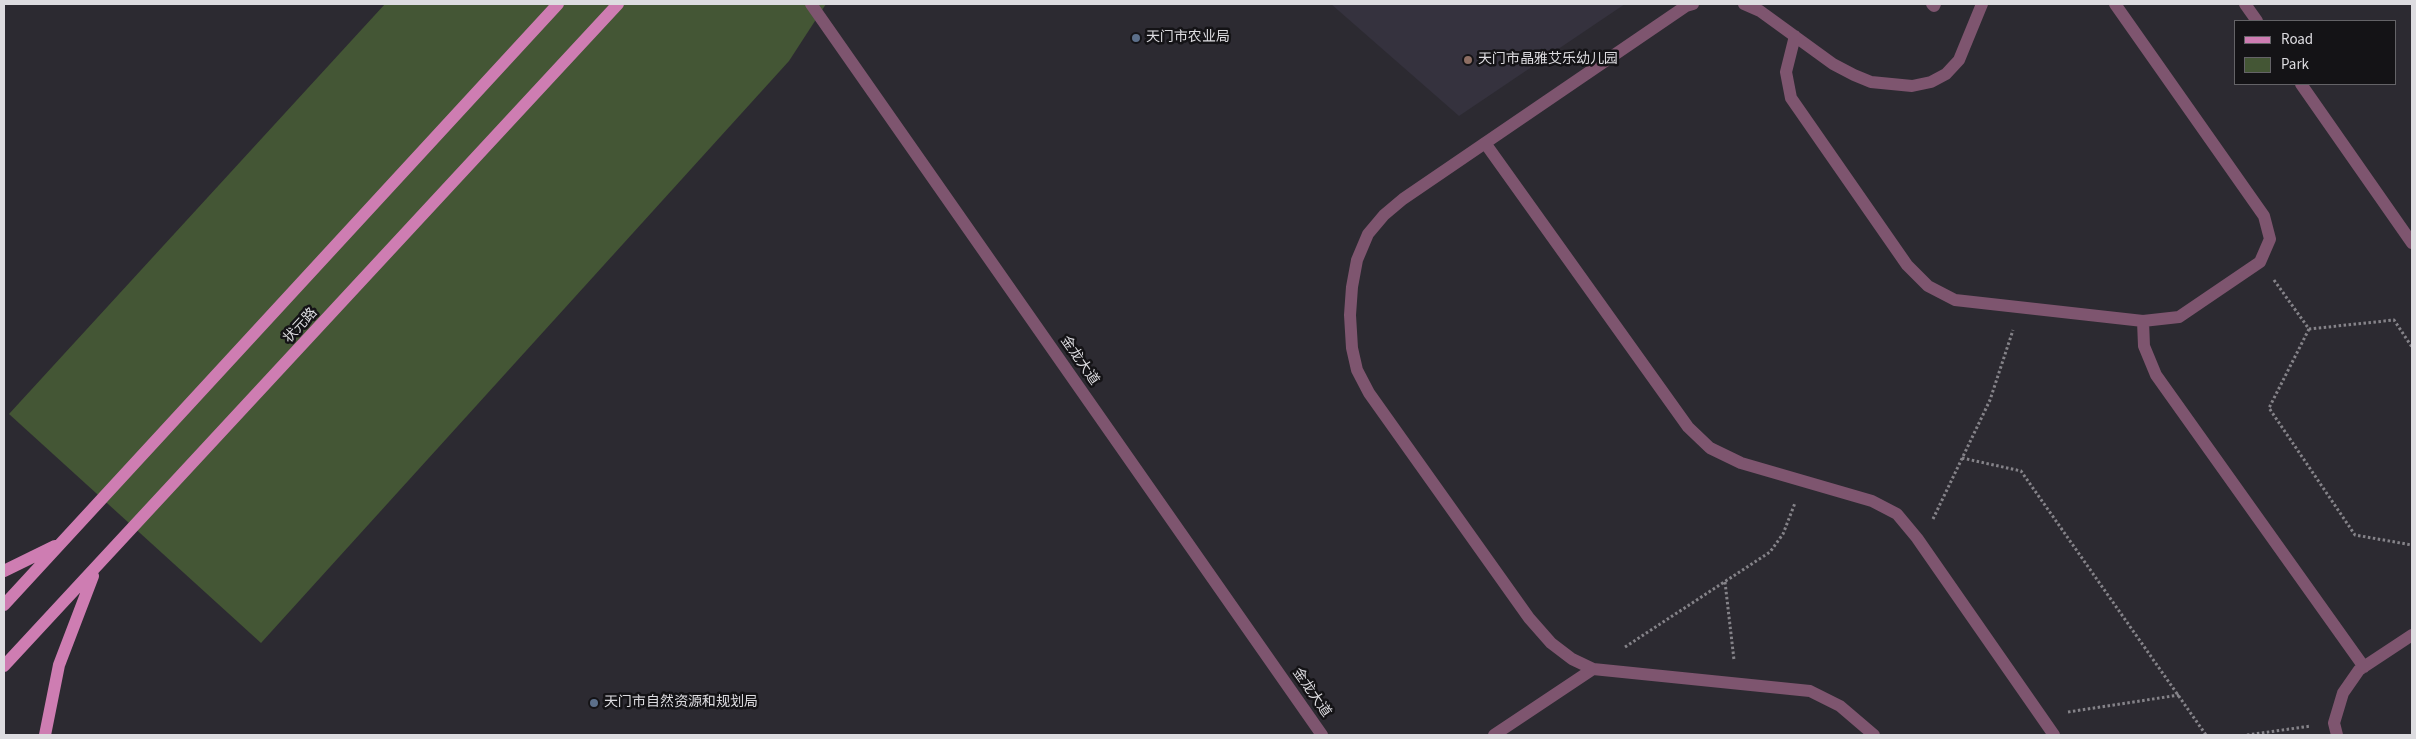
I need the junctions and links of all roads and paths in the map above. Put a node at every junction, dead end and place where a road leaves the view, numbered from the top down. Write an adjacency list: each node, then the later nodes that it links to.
1 (558, 4): 21 (main road)
2 (618, 4): 24 (main road, 状元路)
3 (811, 4): 37 (street, 金龙大道)
4 (1693, 4): 12 (street)
5 (1744, 4): 10 (street)
6 (1982, 4): 10 (street)
7 (2115, 4): 14 (street)
8 (2245, 4): 9 (street)
9 (2256, 20)
10 (1795, 36): 15 (street)
11 (2302, 85): 13 (street)
12 (1485, 143): 20 (street); 31 (street)
13 (2412, 243)
14 (2260, 262): 16 (street); 17 (path)
15 (2020, 308): 16 (street); 19 (path)
16 (2142, 321): 30 (street)
17 (2309, 329): 18 (path); 23 (path)
18 (2412, 347)
19 (1962, 458): 22 (path); 33 (path)
20 (1803, 481): 22 (street); 26 (path)
21 (62, 543): 25 (main road); 27 (main road)
22 (1921, 544): 34 (street)
23 (2412, 545)
24 (95, 570): 29 (main road, 状元路); 36 (main road)
25 (4, 571)
26 (1724, 582): 31 (path); 32 (path)
27 (4, 606)
28 (2412, 635): 30 (street)
29 (4, 666)
30 (2364, 667): 35 (street)
31 (1593, 669): 32 (street); 38 (street)
32 (1737, 683): 39 (street)
33 (2179, 695): 34 (path); 41 (path)
34 (2041, 716): 40 (street)
35 (2336, 729): 42 (path)
36 (45, 735)
37 (1322, 735)
38 (1494, 735)
39 (1874, 735)
40 (2054, 735)
41 (2206, 735)
42 (2247, 735)

